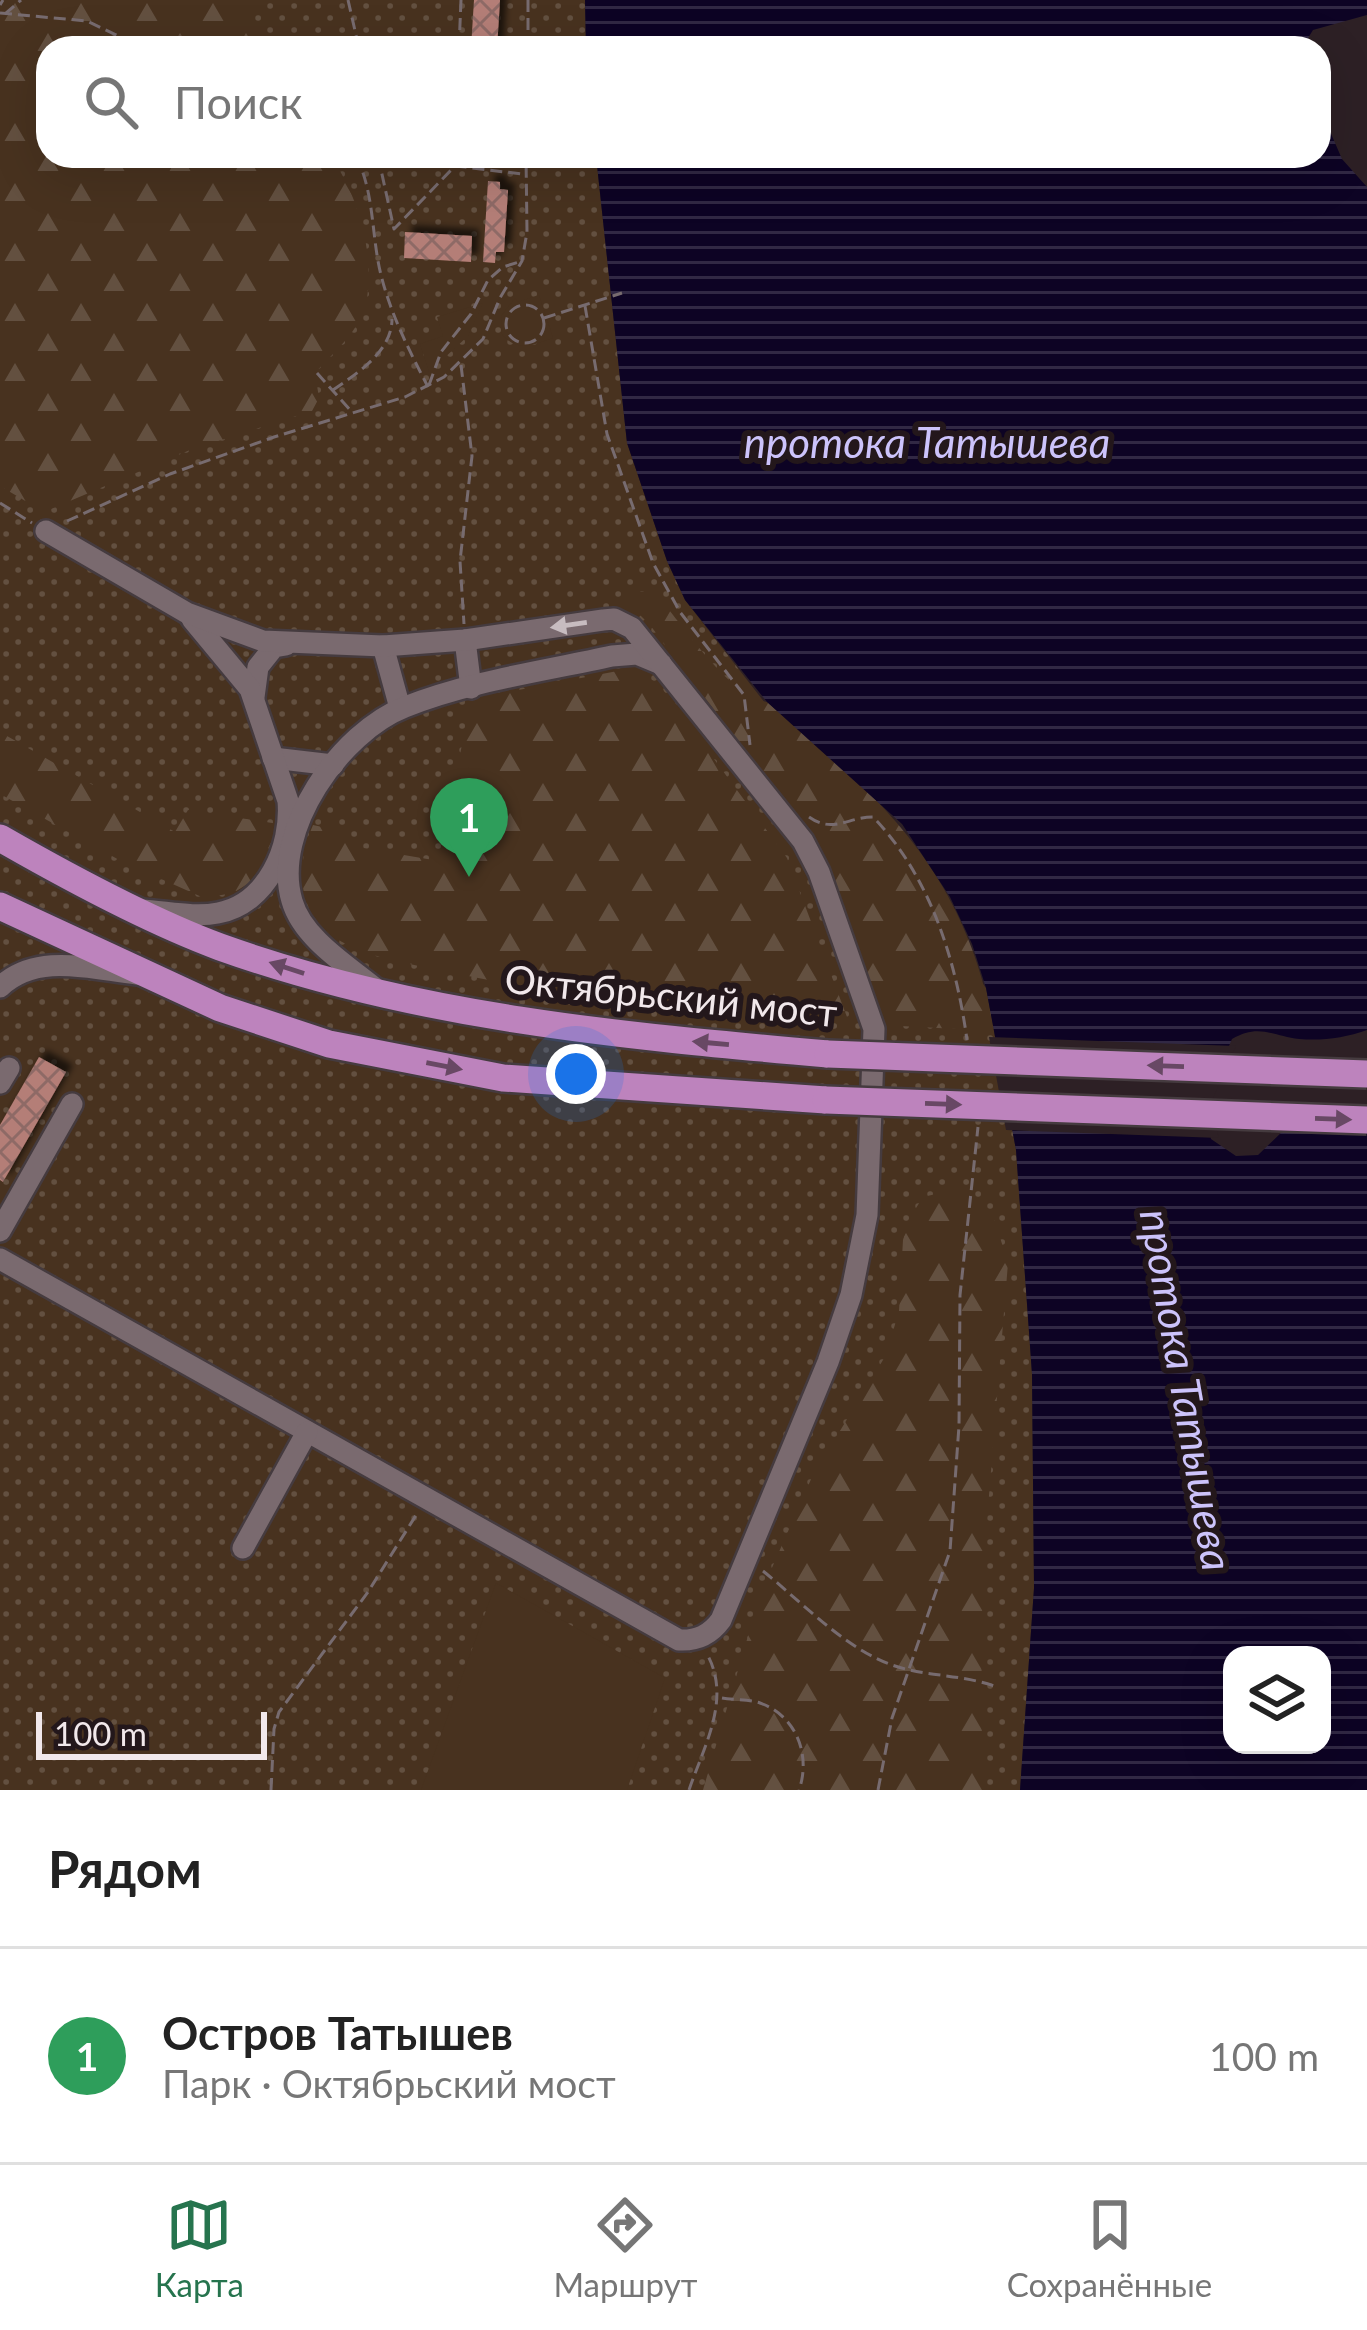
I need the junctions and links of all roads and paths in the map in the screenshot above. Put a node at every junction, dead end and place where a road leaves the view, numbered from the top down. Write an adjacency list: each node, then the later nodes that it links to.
1 (21, 0): 5 (path)
2 (348, 0): 7 (path)
3 (461, 0): 8 (path)
4 (528, 0): 9 (path)
5 (3, 14): 6 (path)
6 (118, 36)
7 (356, 36)
8 (459, 36)
9 (528, 36)
10 (361, 168): 20 (path)
11 (381, 168): 12 (path)
12 (453, 168)
13 (471, 168): 15 (path)
14 (526, 168): 15 (path)
15 (526, 175): 16 (path)
16 (522, 261): 18 (path); 24 (path)
17 (622, 293): 21 (path)
18 (500, 298): 19 (path); 22 (path)
19 (509, 315): 21 (path); 21 (path)
20 (392, 318): 24 (path); 25 (path)
21 (543, 318)
22 (460, 364): 24 (path); 30 (path)
23 (317, 373): 25 (path)
24 (428, 387): 26 (path)
25 (333, 390): 26 (path)
26 (352, 413): 28 (path)
27 (0, 503): 28 (path)
28 (46, 531): 29 (lane)
29 (187, 613): 31 (lane); 35 (lane)
30 (465, 640): 32 (lane); 33 (lane, one-way to 30); 34 (lane)
31 (287, 645): 32 (lane); 35 (lane)
32 (383, 646): 36 (lane)
33 (666, 666): 34 (lane); 54 (lane)
34 (471, 688): 36 (lane)
35 (254, 697): 37 (lane)
36 (400, 708): 38 (lane)
37 (273, 758): 38 (lane); 41 (lane)
38 (333, 765): 44 (lane)
39 (0, 838): 41 (main road, Октябрьский мост)
40 (0, 906): 42 (main road)
41 (140, 910): 44 (main road, Октябрьский мост, one-way to 41)
42 (142, 975): 43 (lane); 47 (main road, one-way to 47, bridge)
43 (0, 987)
44 (382, 993): 45 (main road, Октябрьский мост, one-way to 44, bridge)
45 (1367, 1074)
46 (72, 1104): 48 (lane)
47 (1367, 1120)
48 (6, 1207): 49 (lane)
49 (0, 1231)
50 (0, 1259): 51 (lane)
51 (307, 1432): 52 (lane); 53 (lane)
52 (425, 1500): 55 (lane); 59 (path)
53 (243, 1548)
54 (748, 1559): 55 (lane); 56 (path)
55 (696, 1639): 58 (path)
56 (910, 1671): 57 (path); 62 (path)
57 (997, 1687)
58 (720, 1698): 60 (path); 61 (path)
59 (271, 1790)
60 (688, 1790)
61 (799, 1790)
62 (878, 1790)

